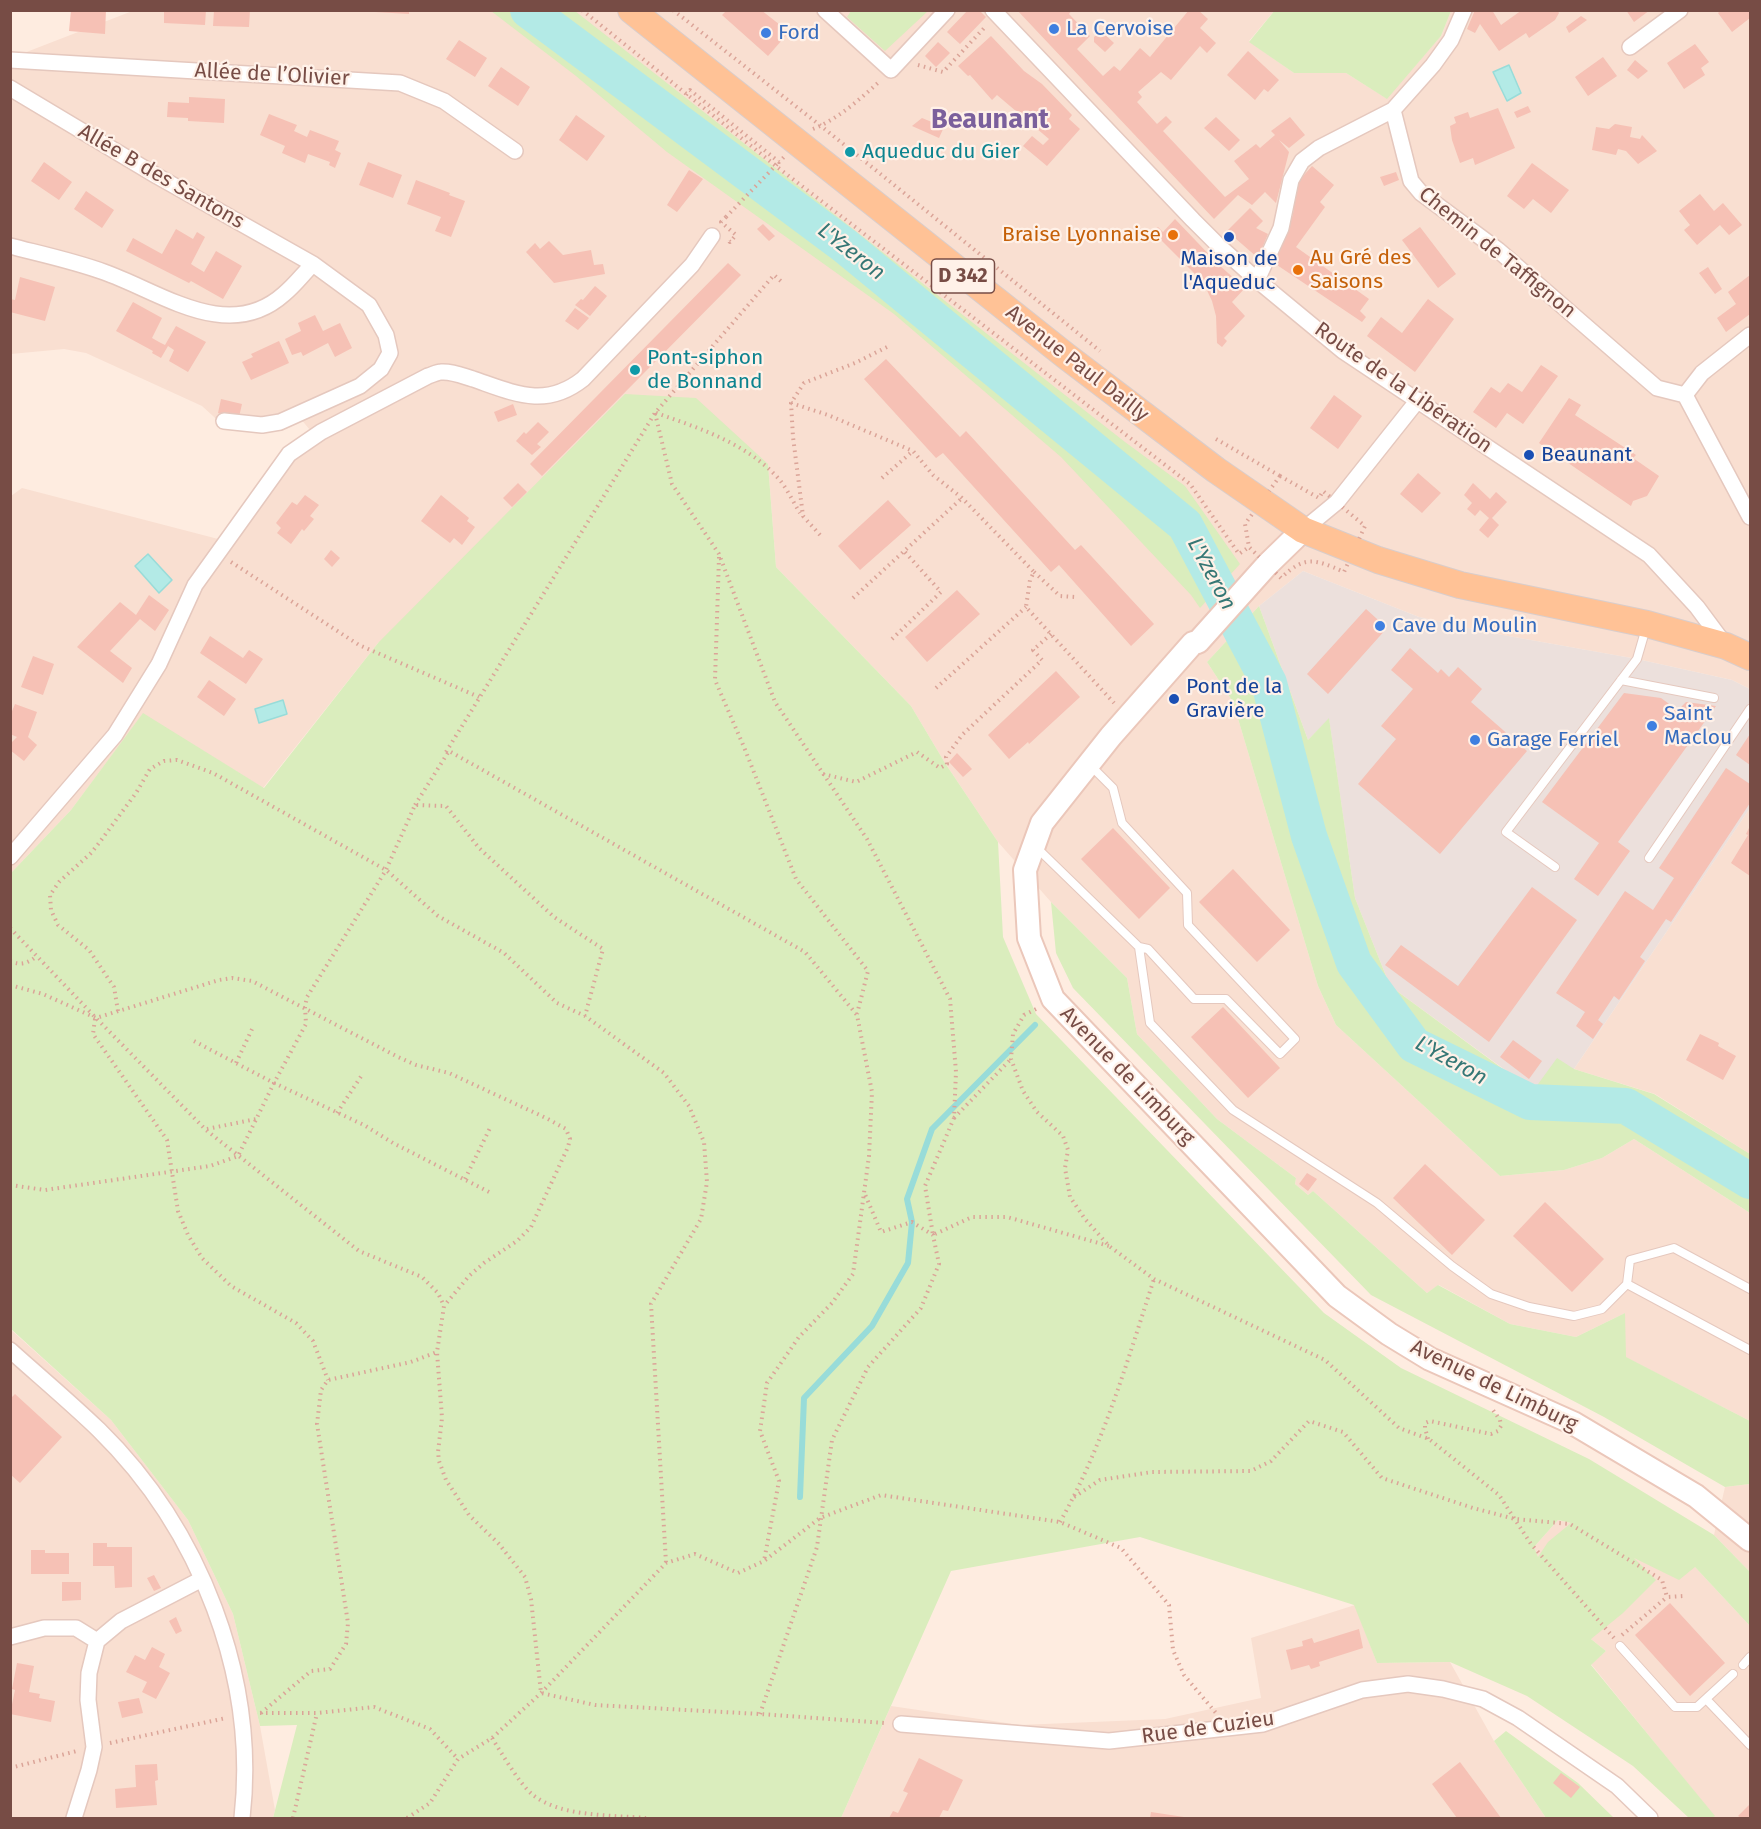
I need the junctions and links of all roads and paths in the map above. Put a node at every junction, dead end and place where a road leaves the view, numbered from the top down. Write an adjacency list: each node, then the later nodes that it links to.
1 (582, 10): 14 (path)
2 (631, 10): 40 (main road, Avenue Paul Dailly / D 342)
3 (673, 10): 16 (path)
4 (825, 10): 11 (street)
5 (947, 10): 11 (street)
6 (1464, 10): 15 (street)
7 (1680, 10): 9 (street)
8 (995, 13): 12 (path); 23 (street, Route de la Libération)
9 (1630, 47)
10 (10, 60): 18 (street, Allée de l’Olivier)
11 (891, 70): 16 (path)
12 (943, 72)
13 (10, 88): 22 (street, Allée B des Santons)
14 (686, 95): 19 (path, bridge); 42 (path)
15 (1393, 110): 23 (street); 28 (street, Chemin de Taffignon)
16 (821, 126): 17 (path); 27 (path)
17 (809, 130)
18 (515, 151)
19 (726, 216)
20 (712, 236): 44 (street)
21 (10, 246): 22 (street)
22 (313, 264): 32 (street, Allée B des Santons)
23 (1257, 280): 29 (street, Route de la Libération)
24 (784, 284): 31 (path)
25 (1750, 335): 28 (street)
26 (888, 347): 30 (path)
27 (1108, 357)
28 (1685, 395): 39 (street)
29 (1418, 400): 40 (street, Avenue de Limburg); 53 (street, Route de la Libération)
30 (791, 403): 34 (path); 38 (path)
31 (655, 412): 38 (path); 45 (path); 57 (path)
32 (224, 421)
33 (1209, 435): 35 (path)
34 (913, 451): 36 (path); 37 (path)
35 (1280, 476)
36 (882, 478)
37 (962, 498): 43 (path); 46 (path)
38 (802, 516): 41 (path)
39 (1750, 518)
40 (1303, 530): 50 (main road, Route de la Libération / D 342); 59 (street, Avenue de Limburg)
41 (820, 535)
42 (1248, 547)
43 (904, 551): 48 (path); 52 (path)
44 (218, 554): 57 (path); 65 (street)
45 (719, 554): 62 (path); 77 (path)
46 (1034, 572): 47 (path); 49 (path)
47 (1075, 597)
48 (853, 598)
49 (1026, 607): 51 (path); 56 (path)
50 (1647, 624): 53 (main road, Route de la Libération / D 342); 55 (lane)
51 (1051, 634): 59 (path); 62 (path)
52 (892, 639)
53 (1726, 646): 54 (main road, Route de la Libération / D 342)
54 (1750, 657)
55 (1622, 680): 58 (lane); 67 (lane)
56 (936, 688)
57 (479, 697): 63 (path)
58 (1714, 698)
59 (1141, 702): 61 (street, Avenue de Limburg)
60 (1750, 709): 66 (lane)
61 (1089, 764): 64 (street, Avenue de Limburg); 70 (lane)
62 (823, 774): 87 (path)
63 (415, 805): 68 (path); 77 (path); 78 (path)
64 (1034, 844): 70 (lane); 74 (street, Avenue de Limburg)
65 (10, 857)
66 (1649, 858)
67 (1555, 867)
68 (386, 870): 75 (path); 76 (path); 78 (path)
69 (10, 928): 71 (path)
70 (1139, 947): 100 (lane)
71 (37, 956): 72 (path); 79 (path)
72 (10, 962)
73 (10, 985): 79 (path)
74 (1053, 999): 82 (path); 107 (street, Avenue de Limburg)
75 (305, 1007): 76 (path); 85 (path); 102 (path)
76 (118, 1011): 79 (path)
77 (857, 1015): 96 (path)
78 (585, 1016): 115 (path)
79 (96, 1018): 90 (path); 92 (path)
80 (253, 1026): 83 (path)
81 (190, 1039): 83 (path)
82 (1011, 1059): 87 (path); 98 (path)
83 (236, 1063): 85 (path)
84 (362, 1075): 86 (path)
85 (274, 1083): 86 (path); 88 (path)
86 (337, 1113): 93 (path)
87 (954, 1118): 97 (path)
88 (256, 1119): 90 (path); 91 (path)
89 (490, 1128): 93 (path)
90 (206, 1130): 91 (path)
91 (238, 1156): 92 (path); 102 (path)
92 (173, 1172): 94 (path); 106 (path)
93 (465, 1179): 95 (path)
94 (10, 1185)
95 (489, 1192)
96 (864, 1192): 97 (path); 114 (path)
97 (933, 1235): 98 (path); 110 (path)
98 (1109, 1245): 99 (path)
99 (1154, 1279): 108 (path); 109 (path)
100 (1627, 1284): 101 (lane); 104 (lane)
101 (1750, 1289)
102 (444, 1306): 105 (path)
103 (10, 1350): 116 (street)
104 (1750, 1350)
105 (437, 1352): 106 (path); 125 (path)
106 (328, 1380): 127 (path)
107 (1474, 1380): 108 (path); 113 (street, Avenue de Limburg)
108 (1429, 1439): 111 (path)
109 (1074, 1497): 111 (path); 112 (path)
110 (820, 1518): 112 (path); 114 (path); 129 (path)
111 (1515, 1519): 118 (path); 118 (path)
112 (1060, 1522): 132 (path)
113 (1750, 1540)
114 (764, 1561): 115 (path)
115 (666, 1563): 125 (path)
116 (202, 1579): 120 (street); 130 (street)
117 (1683, 1596): 118 (path)
118 (1667, 1597)
119 (10, 1637): 120 (street)
120 (96, 1641): 135 (street)
121 (1620, 1646): 126 (lane)
122 (1750, 1657): 123 (lane)
123 (1743, 1665)
124 (1733, 1674): 126 (lane)
125 (541, 1694): 129 (path); 133 (path)
126 (1706, 1699): 134 (lane)
127 (261, 1713): 128 (path); 130 (path)
128 (317, 1713): 136 (path); 140 (path)
129 (760, 1714): 131 (path)
130 (240, 1715): 135 (path); 139 (street)
131 (901, 1724): 132 (street, Rue de Cuzieu)
132 (1230, 1726): 143 (street, Rue de Cuzieu)
133 (492, 1738): 136 (path); 142 (path)
134 (1750, 1745)
135 (94, 1747): 137 (path); 138 (street)
136 (458, 1760): 141 (path)
137 (10, 1768)
138 (74, 1818)
139 (242, 1818)
140 (293, 1818)
141 (407, 1818)
142 (646, 1818)
143 (1650, 1818)

